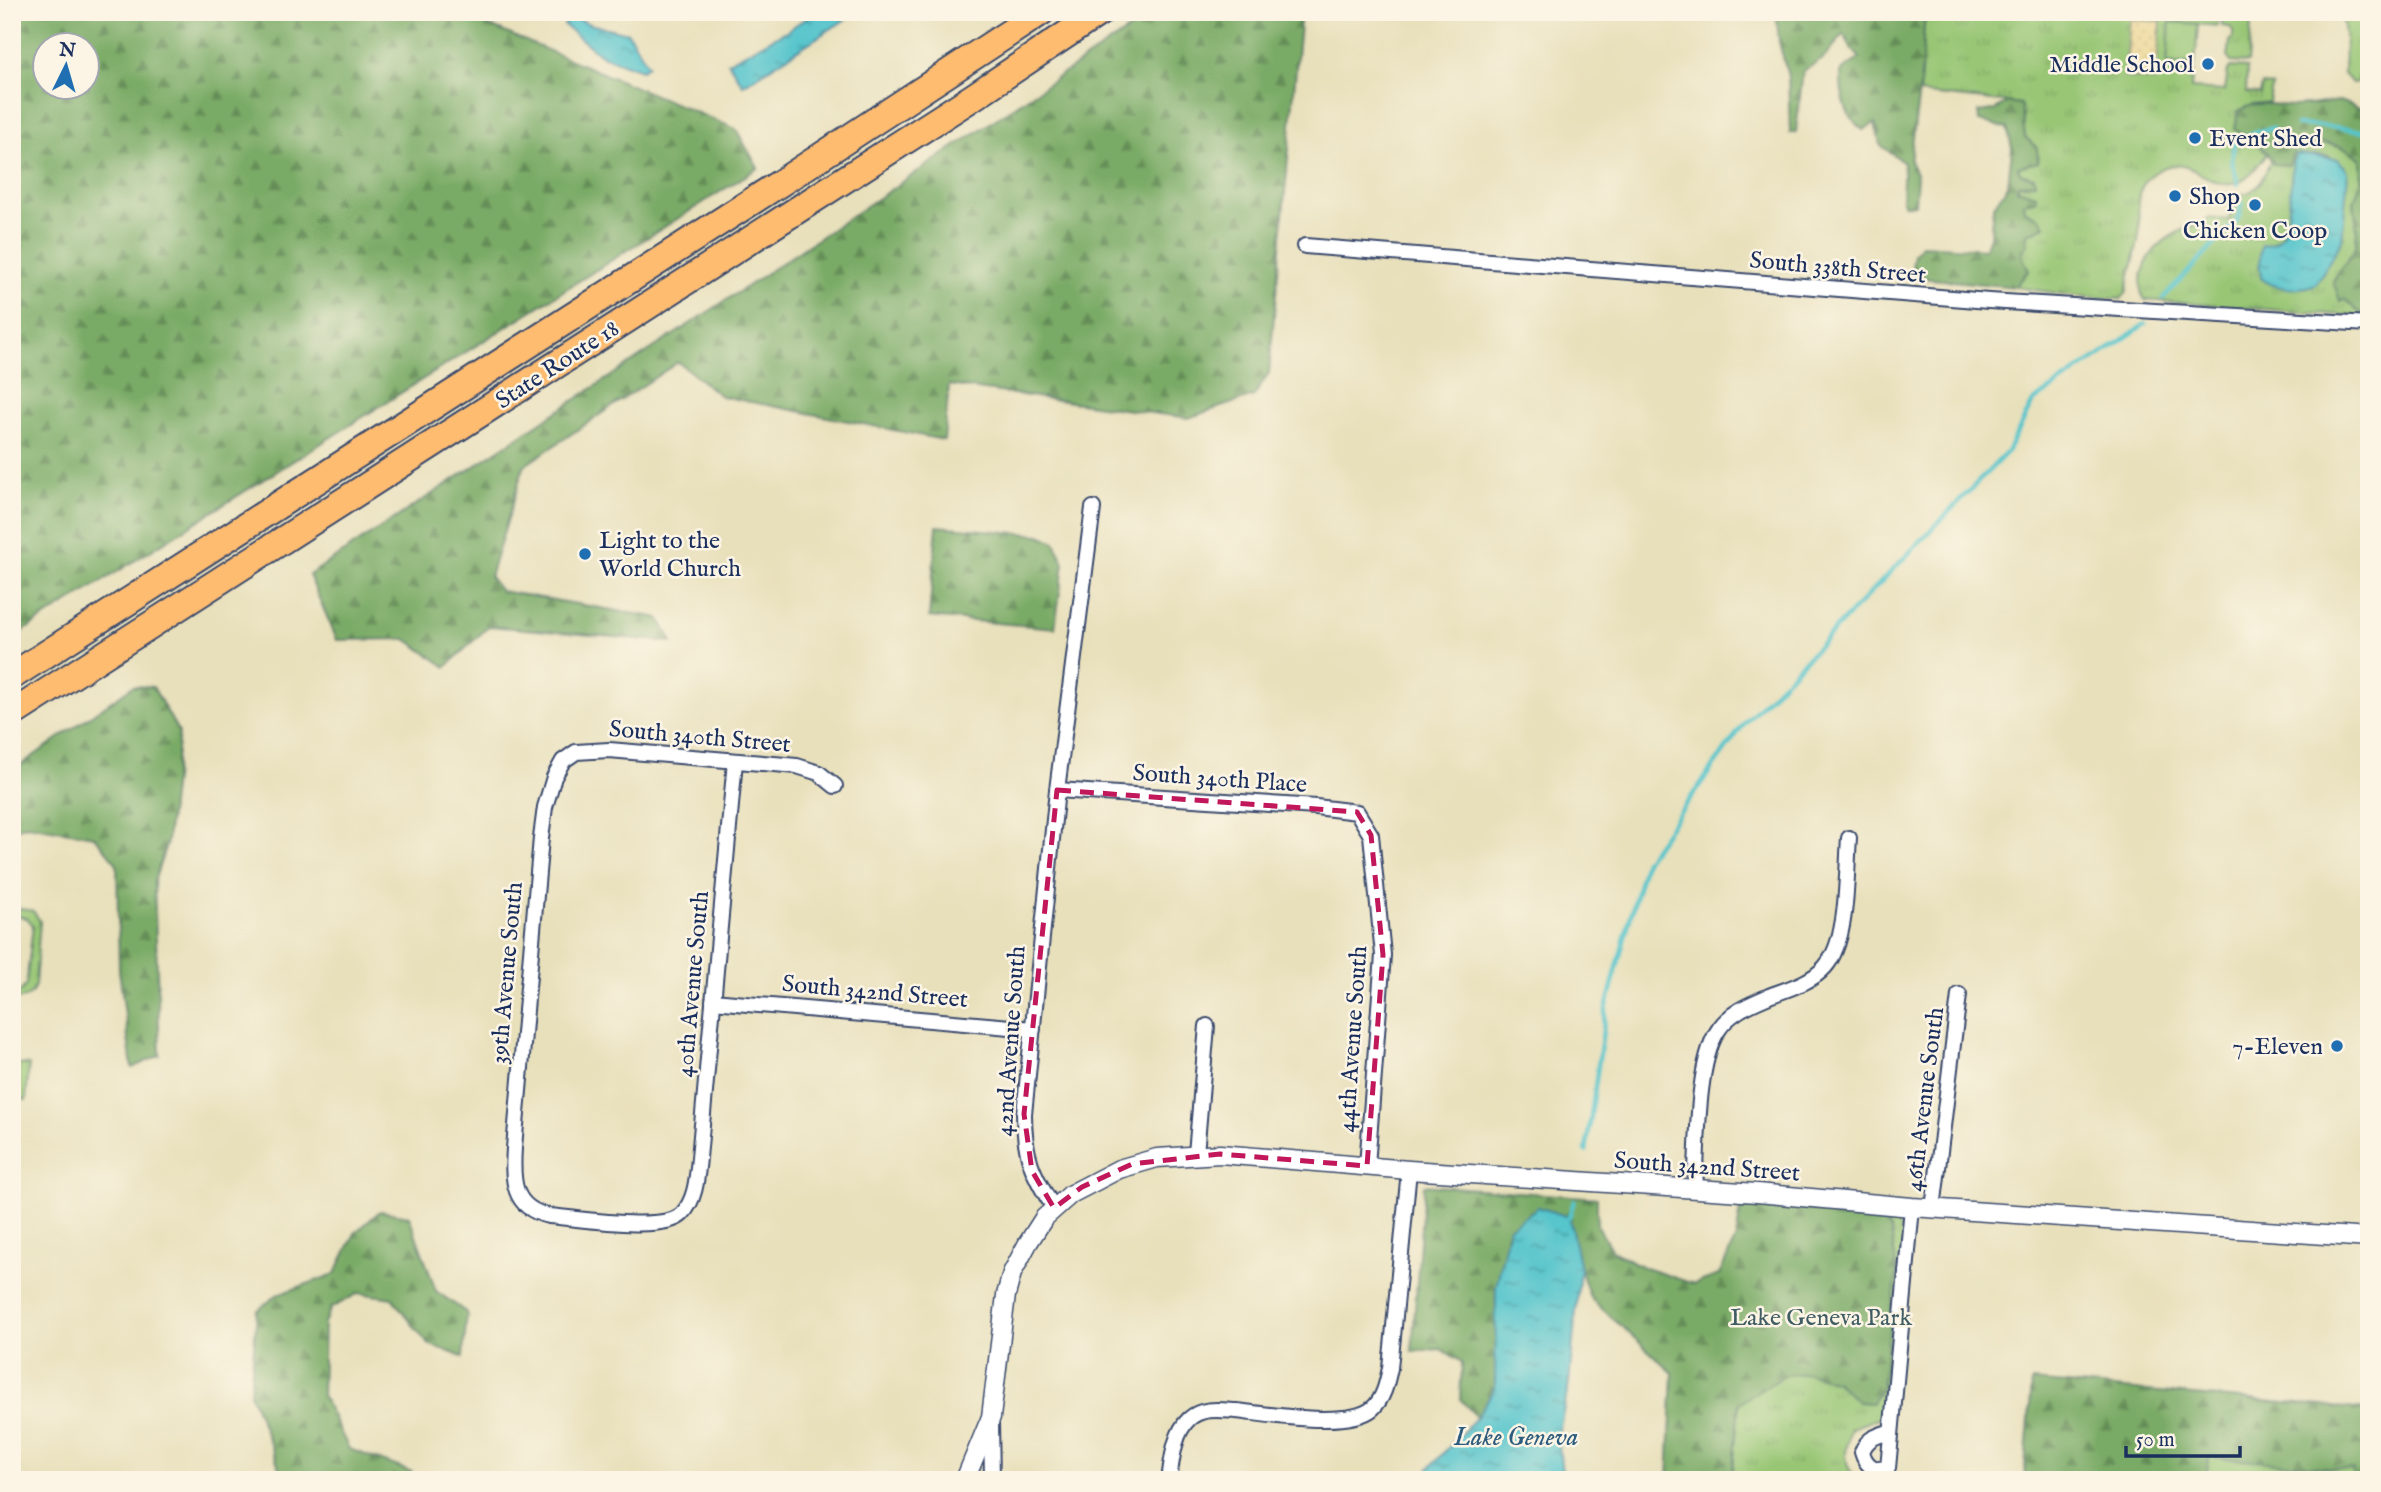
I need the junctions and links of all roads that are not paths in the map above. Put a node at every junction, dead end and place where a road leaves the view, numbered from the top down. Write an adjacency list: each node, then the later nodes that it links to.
1 (1041, 12): 7 (highway, State Route 18)
2 (1100, 12): 6 (highway, State Route 18)
3 (1305, 246): 4 (street, South 338th Street)
4 (2369, 324)
5 (1093, 508): 13 (street, 42nd Avenue South)
6 (103, 656): 8 (highway, State Route 18); 9 (highway)
7 (12, 673)
8 (12, 714)
9 (12, 734)
10 (735, 761): 11 (street, South 340th Street); 12 (street, South 340th Street); 17 (street, 40th Avenue South)
11 (560, 765): 26 (street, 39th Avenue South)
12 (835, 786)
13 (1057, 790): 14 (street, South 340th Place); 19 (street, 42nd Avenue South)
14 (1369, 831): 21 (street, 44th Avenue South)
15 (1849, 838): 23 (street)
16 (1959, 995): 27 (street, 46th Avenue South)
17 (713, 1001): 19 (street, South 342nd Street); 26 (street, 40th Avenue South)
18 (1207, 1026): 20 (street)
19 (1033, 1029): 24 (street, 42nd Avenue South)
20 (1196, 1154): 21 (street, South 342nd Street); 24 (street, South 342nd Street)
21 (1367, 1166): 22 (street, South 342nd Street)
22 (1409, 1170): 23 (street, South 342nd Street); 33 (street)
23 (1695, 1189): 25 (street, South 342nd Street)
24 (1054, 1208): 29 (street)
25 (1912, 1208): 27 (street, South 342nd Street); 30 (street, 46th Avenue South)
26 (686, 1209)
27 (1933, 1209): 28 (street, South 342nd Street)
28 (2369, 1238)
29 (991, 1417): 31 (street); 32 (street)
30 (1892, 1432)
31 (965, 1480)
32 (992, 1480)
33 (1169, 1480)

